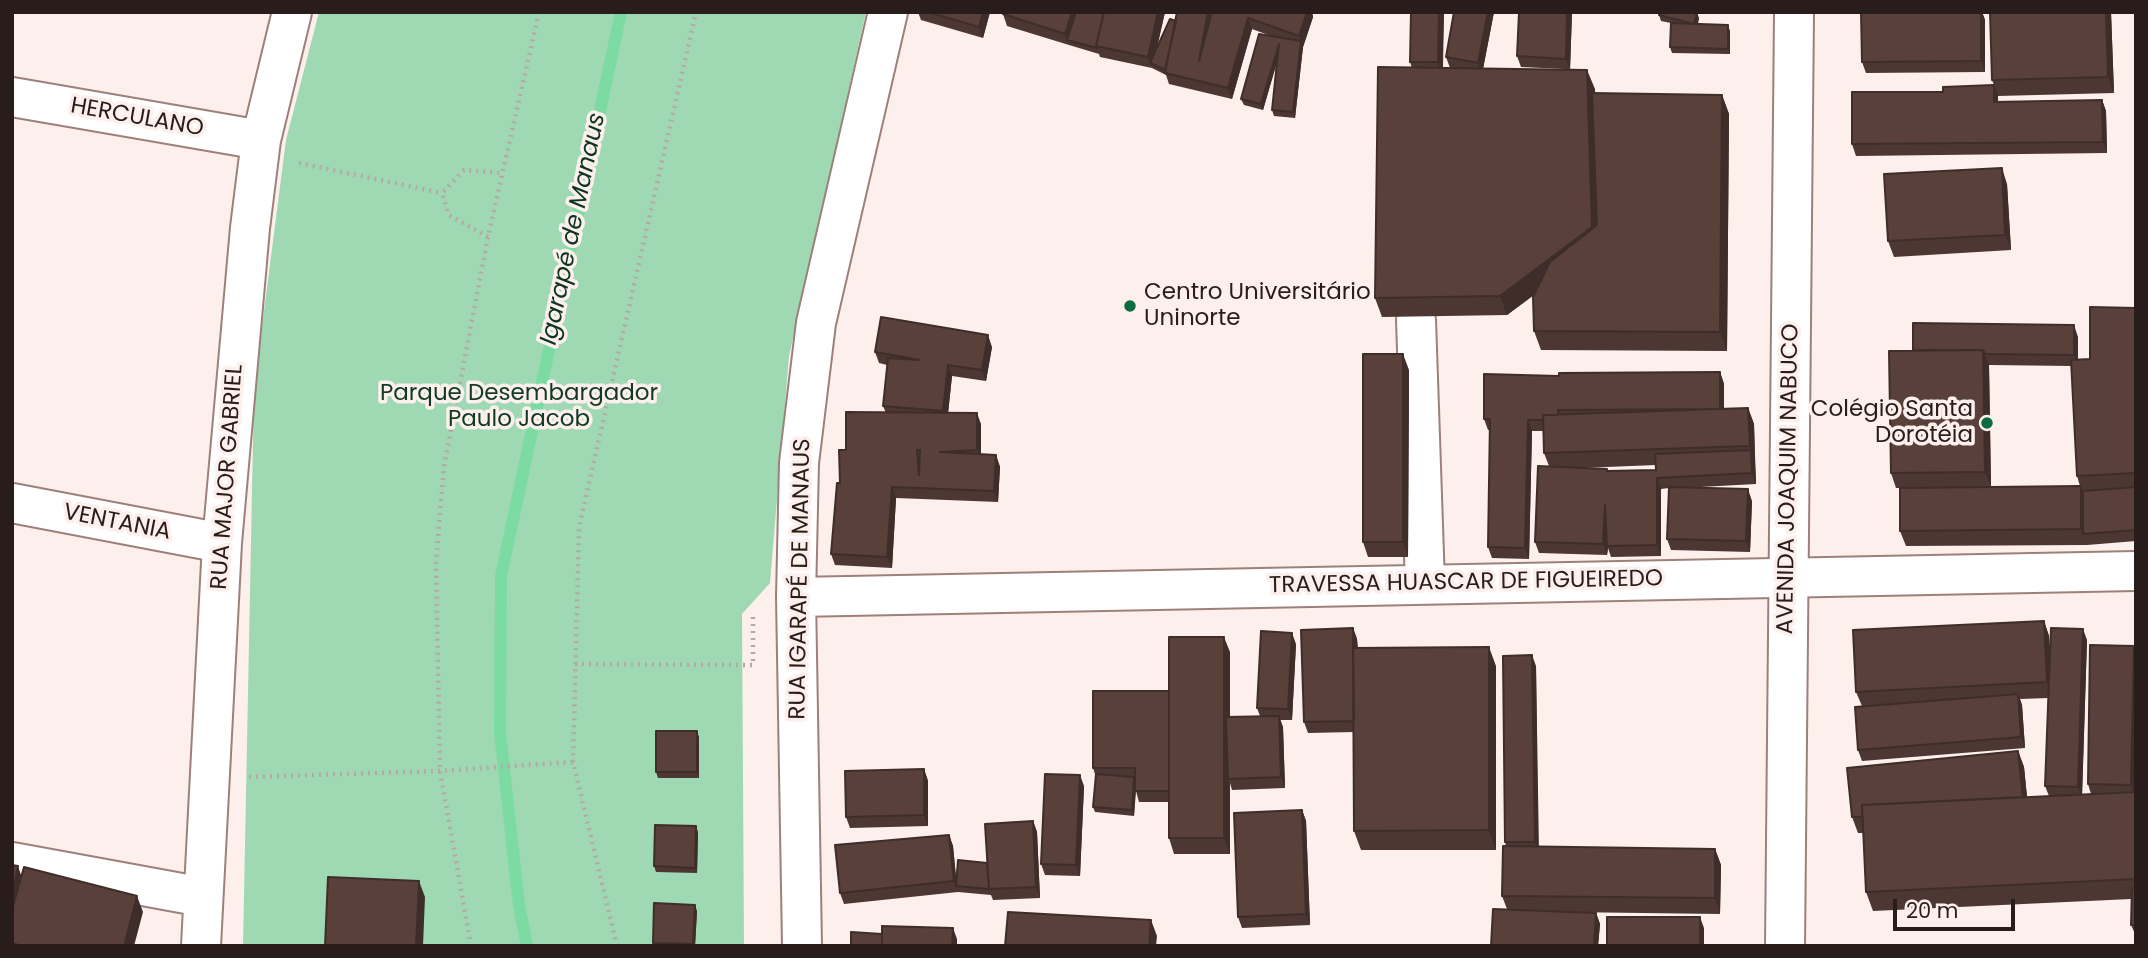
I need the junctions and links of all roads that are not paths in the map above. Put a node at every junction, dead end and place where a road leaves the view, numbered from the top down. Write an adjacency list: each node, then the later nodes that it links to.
1 (292, 12): 5 (street, RUA MAJOR GABRIEL)
2 (888, 12): 12 (street, RUA IGARAPÉ DE MANAUS)
3 (1794, 12): 10 (street, AVENIDA JOAQUIM NABUCO)
4 (12, 97): 5 (street, HERCULANO)
5 (261, 140): 8 (street, RUA MAJOR GABRIEL)
6 (1416, 320): 11 (street)
7 (12, 503): 8 (street, VENTANIA)
8 (222, 542): 14 (street, RUA MAJOR GABRIEL)
9 (2136, 571): 10 (street, TRAVESSA HUASCAR DE FIGUEIREDO)
10 (1788, 577): 11 (street, TRAVESSA HUASCAR DE FIGUEIREDO); 17 (street, AVENIDA JOAQUIM NABUCO)
11 (1425, 584): 12 (street, TRAVESSA HUASCAR DE FIGUEIREDO)
12 (796, 597): 16 (street, RUA IGARAPÉ DE MANAUS)
13 (12, 862): 14 (street)
14 (203, 897): 15 (street, RUA MAJOR GABRIEL)
15 (201, 946)
16 (802, 946)
17 (1785, 946)

